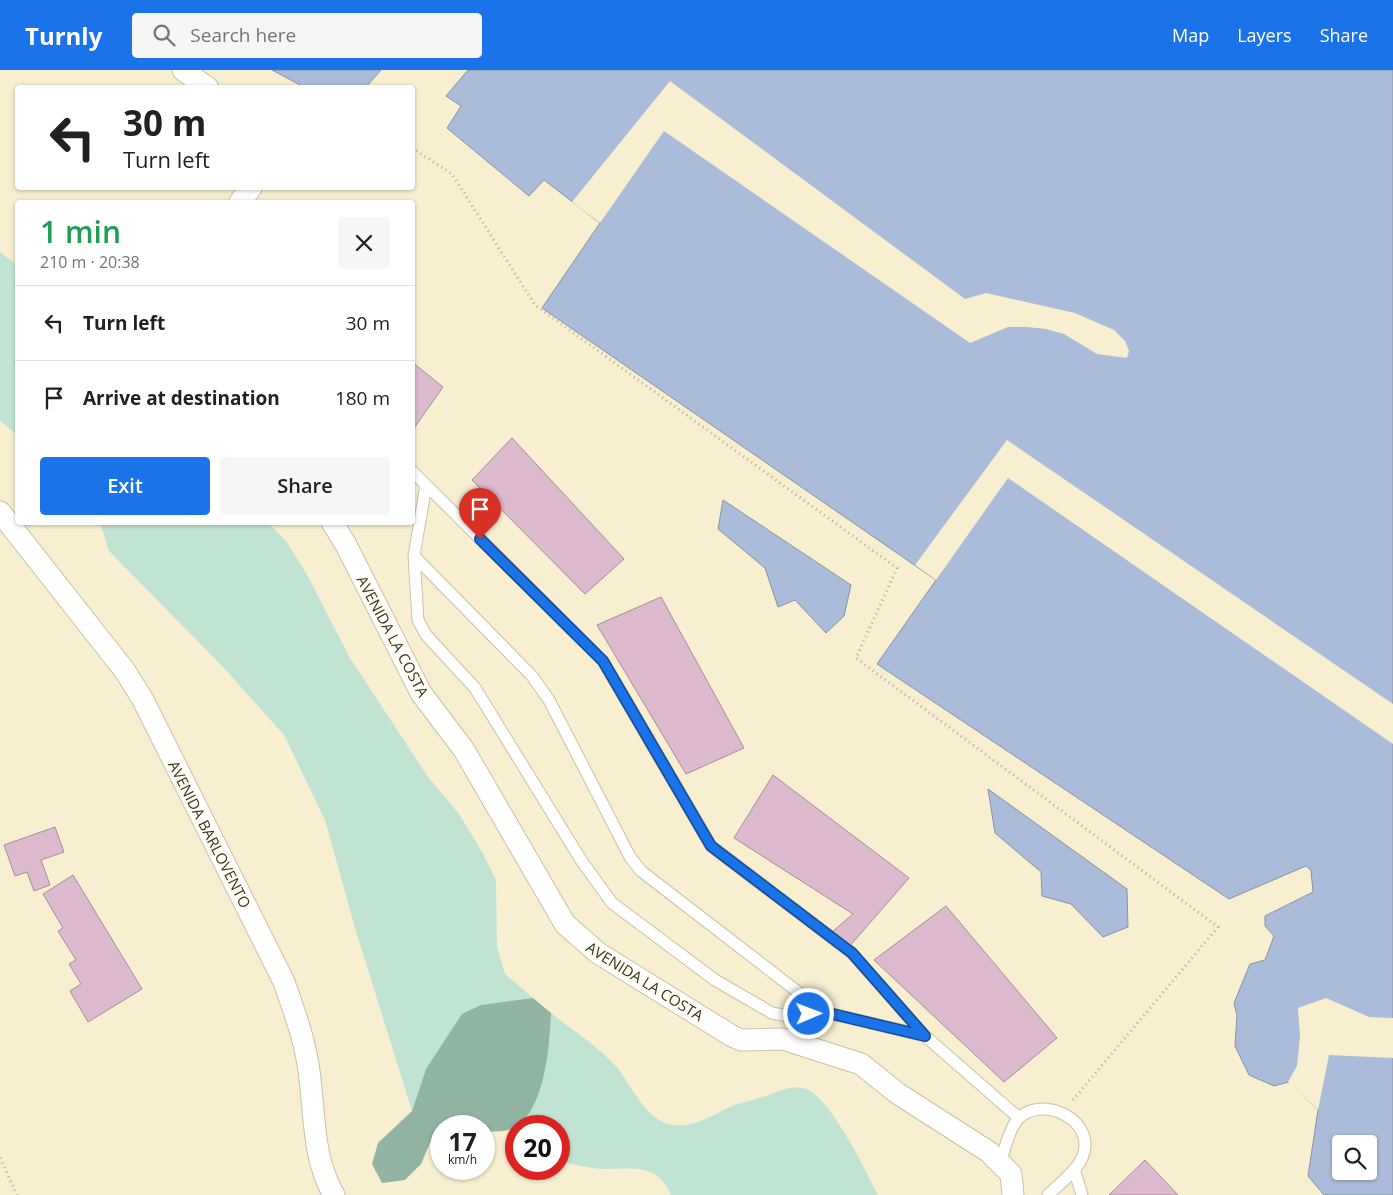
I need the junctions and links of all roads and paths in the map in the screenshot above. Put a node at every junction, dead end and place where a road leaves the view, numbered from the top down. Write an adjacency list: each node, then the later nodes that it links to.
1 (184, 70): 2 (street)
2 (204, 85)
3 (415, 150): 13 (path)
4 (249, 190): 5 (street)
5 (242, 200)
6 (415, 475): 7 (lane)
7 (426, 485): 10 (lane); 12 (lane)
8 (0, 512): 19 (street, AVENIDA BARLOVENTO)
9 (334, 525): 16 (street, AVENIDA LA COSTA)
10 (414, 556): 11 (lane); 11 (lane)
11 (824, 1012): 12 (lane)
12 (925, 1036): 14 (lane)
13 (1062, 1114): 14 (lane); 17 (lane)
14 (1019, 1118): 16 (lane)
15 (0, 1158): 18 (path)
16 (1000, 1163): 20 (street, AVENIDA LA COSTA)
17 (1074, 1169): 21 (lane); 22 (lane)
18 (17, 1195)
19 (334, 1195)
20 (1013, 1195)
21 (1048, 1195)
22 (1082, 1195)

